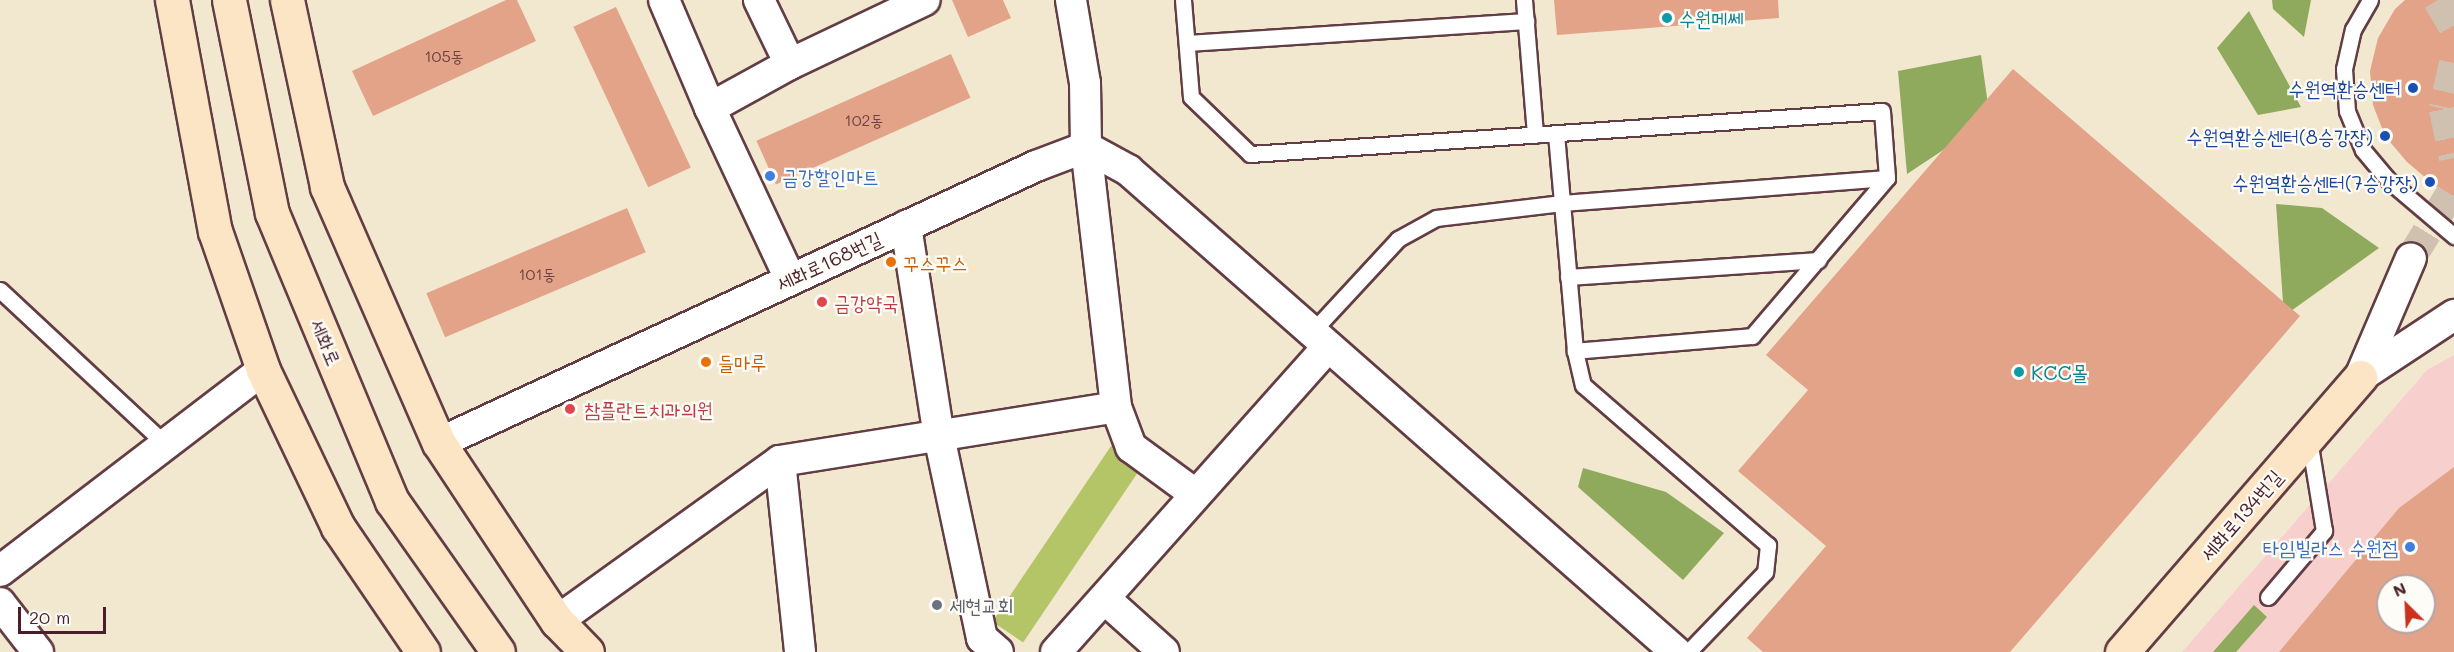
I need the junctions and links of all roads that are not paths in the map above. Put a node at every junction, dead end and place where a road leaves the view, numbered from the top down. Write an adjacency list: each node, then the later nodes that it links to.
1 (172, 0): 30 (main road)
2 (229, 0): 46 (main road, 세화로)
3 (287, 0): 35 (main road)
4 (664, 0): 14 (street)
5 (759, 0): 13 (street)
6 (925, 0): 13 (street)
7 (1071, 0): 17 (street)
8 (1183, 0): 12 (lane)
9 (1524, 0): 11 (lane)
10 (2370, 0): 21 (lane, bridge)
11 (1526, 21): 12 (lane); 16 (lane)
12 (1187, 44): 16 (lane)
13 (790, 64): 14 (street)
14 (710, 108): 25 (street)
15 (1556, 134): 16 (lane); 18 (lane); 19 (lane)
16 (1535, 135)
17 (1086, 147): 20 (street, 세화로168번길); 28 (street); 32 (street)
18 (1887, 178): 19 (lane); 23 (lane)
19 (1562, 203): 24 (lane); 28 (lane)
20 (906, 226): 25 (street, 세화로168번길); 33 (street)
21 (2454, 236)
22 (2411, 258): 31 (street)
23 (1818, 260): 24 (lane); 29 (lane)
24 (1568, 277): 29 (lane)
25 (790, 279): 35 (street, 세화로168번길)
26 (0, 290): 36 (lane)
27 (2454, 315): 31 (street)
28 (1319, 340): 38 (street); 52 (street)
29 (1575, 351): 53 (lane)
30 (263, 370): 36 (street); 45 (main road)
31 (2360, 377): 34 (main road, 세화로134번길)
32 (1116, 407): 33 (street); 38 (street)
33 (939, 436): 37 (street); 49 (street)
34 (2309, 436): 40 (lane); 54 (main road, 세화로134번길)
35 (439, 443): 43 (main road)
36 (166, 445): 39 (street)
37 (780, 461): 43 (street); 48 (street)
38 (1195, 494): 41 (street)
39 (0, 571)
40 (2268, 597)
41 (1105, 599): 50 (street); 51 (street)
42 (0, 603): 44 (street)
43 (557, 621): 47 (main road)
44 (38, 652)
45 (423, 652)
46 (498, 652)
47 (588, 652)
48 (800, 652)
49 (998, 652)
50 (1056, 652)
51 (1164, 652)
52 (1677, 652)
53 (1688, 652)
54 (2122, 652)

